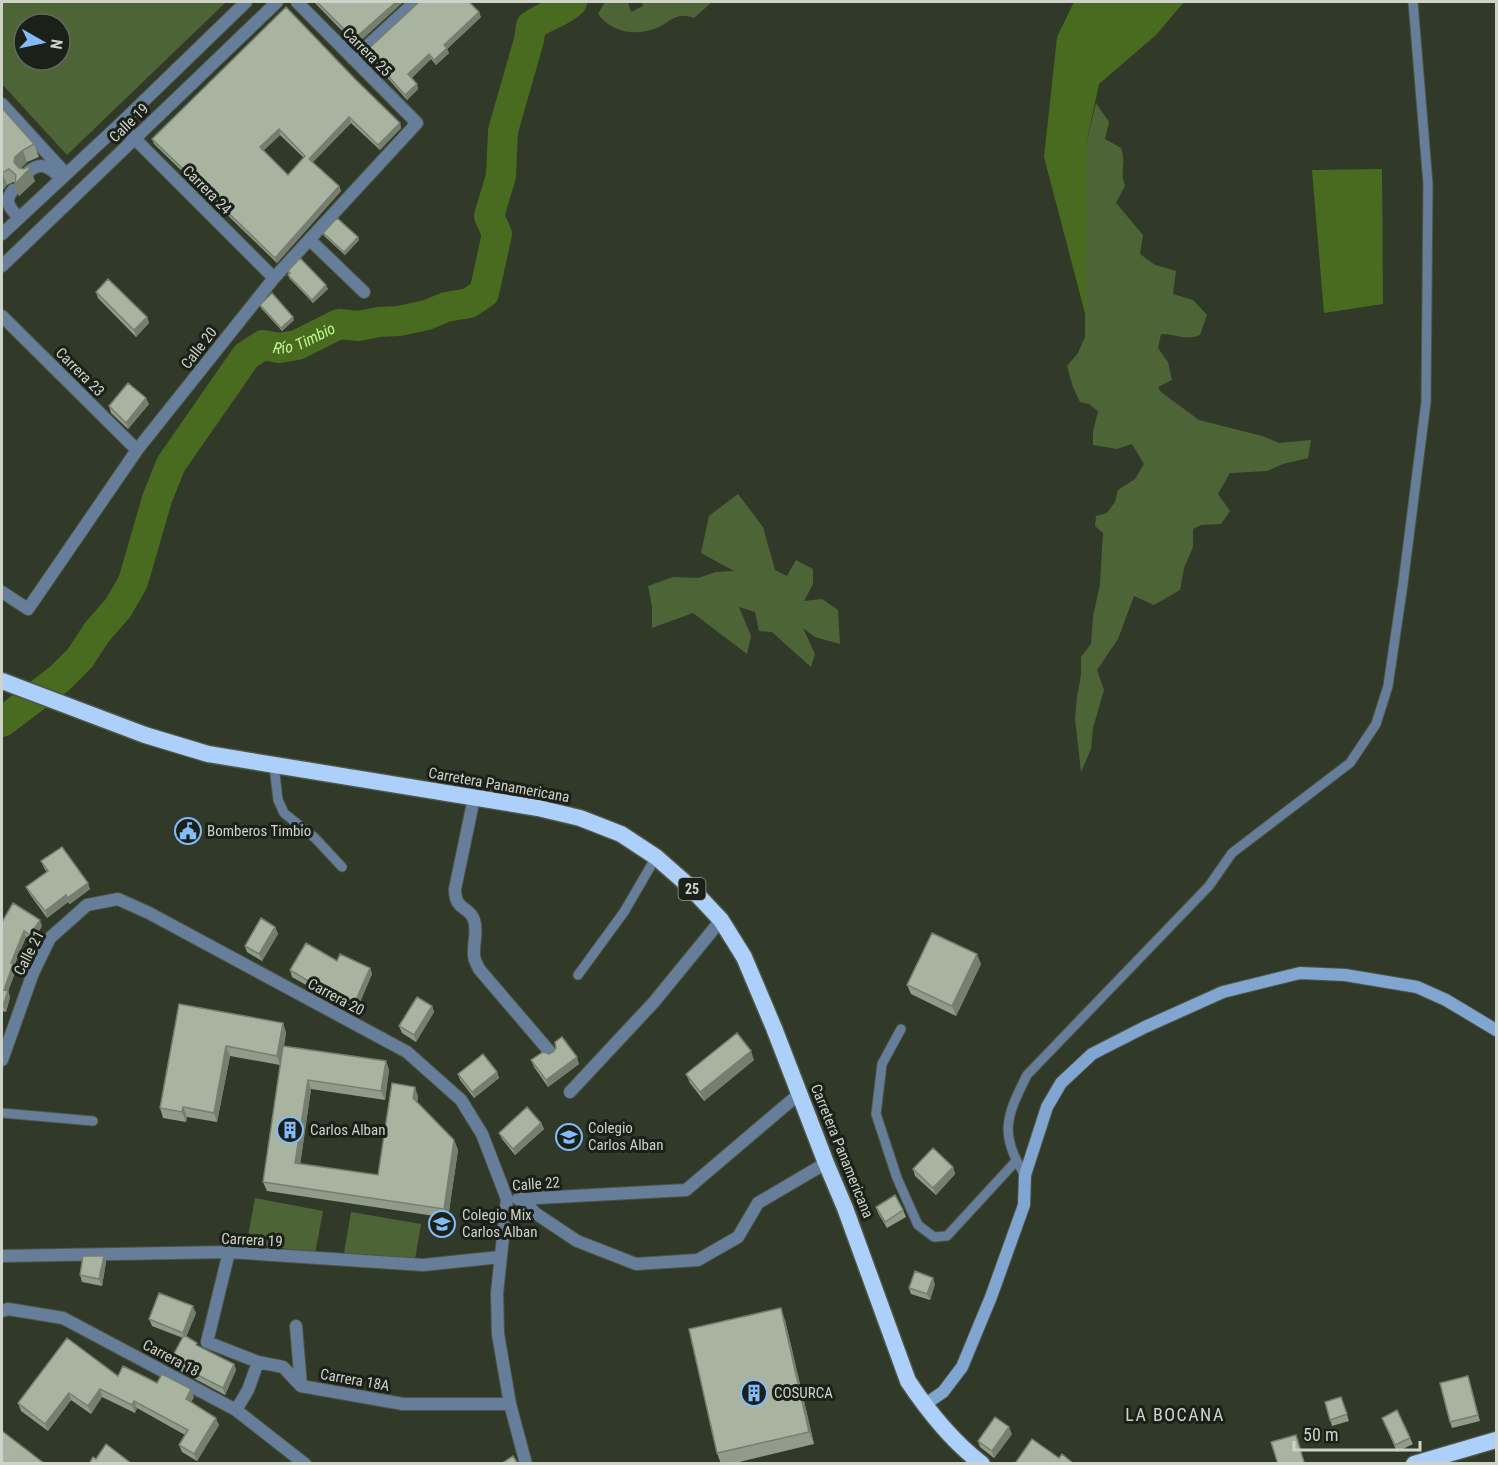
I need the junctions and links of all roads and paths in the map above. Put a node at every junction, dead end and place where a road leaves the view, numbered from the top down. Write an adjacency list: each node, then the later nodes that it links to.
1 (246, 2): 9 (street, Calle 19)
2 (277, 2): 10 (street, Calle 19)
3 (297, 2): 6 (street, Carrera 25)
4 (415, 2): 6 (street)
5 (1413, 2): 39 (lane)
6 (353, 59): 8 (street, Carrera 25)
7 (2, 104): 12 (street)
8 (417, 123): 16 (street, Calle 20)
9 (120, 124): 10 (street, Carrera 24); 12 (street, Calle 19)
10 (134, 139): 17 (street, Calle 19); 18 (street, Carrera 24)
11 (27, 173): 12 (street)
12 (64, 176): 14 (street, Calle 19)
13 (13, 190): 14 (street)
14 (19, 218): 15 (street, Calle 19)
15 (2, 234)
16 (310, 240): 18 (street, Calle 20); 19 (street)
17 (2, 266)
18 (274, 278): 21 (street, Calle 20)
19 (364, 292)
20 (2, 316): 21 (street, Carrera 23)
21 (137, 450): 22 (street, Calle 20)
22 (2, 592)
23 (2, 681): 24 (highway, Carretera Panamericana / 25)
24 (274, 766): 25 (highway, Carretera Panamericana / 25); 27 (lane)
25 (474, 798): 26 (highway, Carretera Panamericana / 25); 33 (street)
26 (656, 857): 29 (highway, Carretera Panamericana / 25); 30 (lane)
27 (342, 867)
28 (87, 905): 34 (street, Calle 21); 42 (street, Carrera 20)
29 (721, 920): 35 (street); 36 (highway, Carretera Panamericana / 25)
30 (578, 975)
31 (901, 1029): 39 (lane)
32 (1497, 1030): 41 (main road)
33 (550, 1052)
34 (2, 1060)
35 (570, 1092)
36 (799, 1094): 40 (highway, Carretera Panamericana / 25); 43 (street, Calle 22)
37 (2, 1113): 38 (lane)
38 (93, 1121)
39 (1016, 1161): 41 (lane)
40 (826, 1163): 43 (street); 52 (highway, Carretera Panamericana / 25)
41 (1025, 1174): 52 (main road)
42 (507, 1199): 43 (street, Calle 22); 46 (street, Calle 22)
43 (523, 1199)
44 (229, 1252): 45 (street, Carrera 19); 46 (street, Carrera 19); 49 (street, Carrera 18A)
45 (2, 1256)
46 (500, 1257): 51 (street, Calle 22)
47 (5, 1310): 53 (street, Carrera 18)
48 (296, 1326): 50 (street)
49 (258, 1362): 50 (street, Carrera 18A); 53 (street)
50 (302, 1386): 51 (street, Carrera 18A)
51 (510, 1404): 56 (street, Calle 22)
52 (924, 1405): 57 (highway, Carretera Panamericana / 25)
53 (236, 1410): 55 (street, Carrera 18)
54 (1497, 1440): 58 (highway)
55 (305, 1464)
56 (526, 1464)
57 (982, 1464)
58 (1414, 1464)

